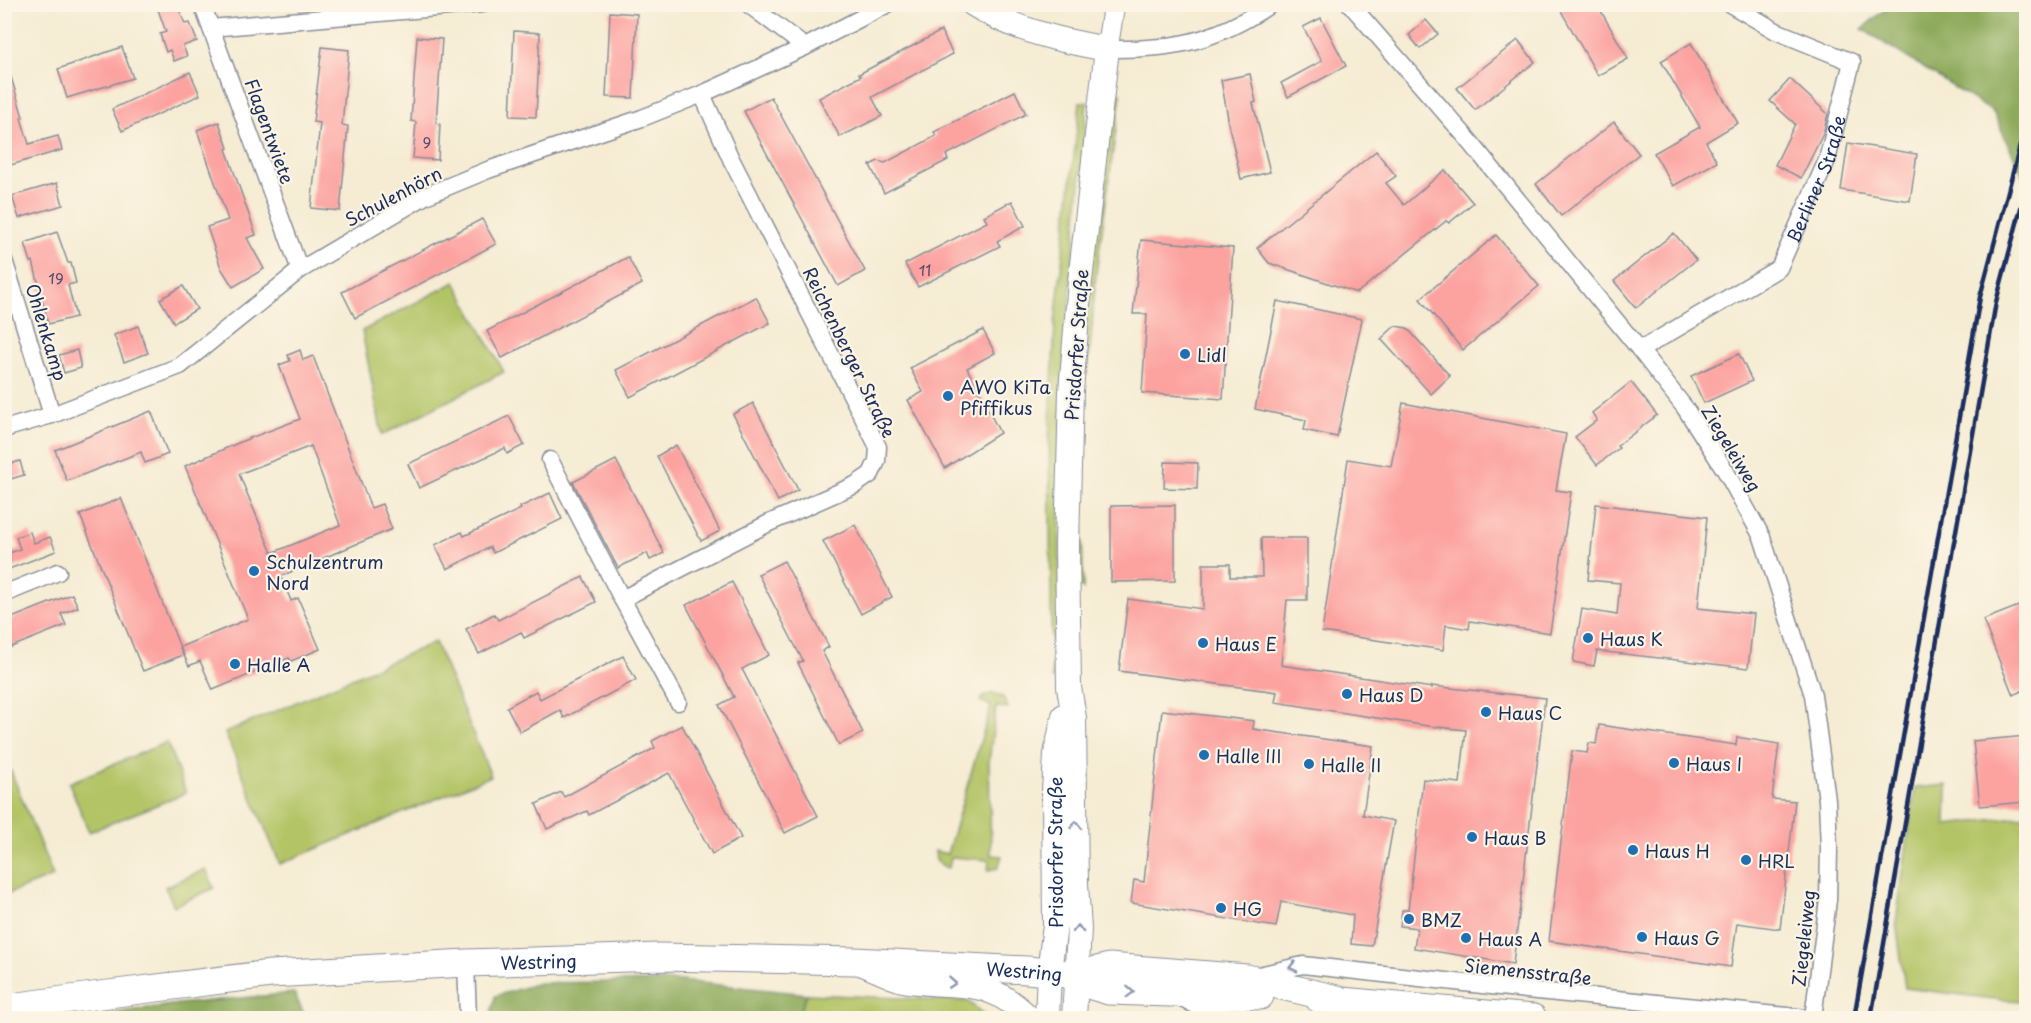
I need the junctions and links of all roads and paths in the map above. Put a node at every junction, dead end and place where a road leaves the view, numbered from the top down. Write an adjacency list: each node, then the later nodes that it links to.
1 (202, 4): 10 (street, Flagentwiete)
2 (482, 4): 10 (street)
3 (748, 4): 11 (street)
4 (888, 4): 11 (street, Schulenhörn)
5 (973, 4): 12 (main road)
6 (1114, 4): 12 (street, Prisdorfer Straße)
7 (1271, 4): 12 (street)
8 (1350, 4): 16 (street, Ziegeleiweg)
9 (1730, 4): 16 (street, Berliner Straße)
10 (212, 27): 15 (street, Flagentwiete)
11 (805, 47): 13 (street, Schulenhörn)
12 (1107, 49): 23 (main road, Prisdorfer Straße)
13 (702, 94): 15 (street, Schulenhörn); 22 (street, Reichenberger Straße)
14 (4, 260): 17 (street, Ohlenkamp)
15 (300, 270): 17 (street, Schulenhörn)
16 (1640, 350): 40 (street, Ziegeleiweg)
17 (52, 415): 18 (street, Schulenhörn)
18 (4, 429)
19 (550, 460): 22 (street)
20 (58, 572): 21 (street)
21 (4, 594)
22 (622, 599): 24 (street)
23 (1069, 687): 27 (main road, Prisdorfer Straße); 28 (main road, Prisdorfer Straße, one-way to 23)
24 (678, 702)
25 (855, 961): 26 (main road, Westring); 27 (main road, Westring); 34 (main road, one-way to 34)
26 (466, 963): 32 (main road, Westring); 33 (street)
27 (1049, 972): 28 (main road, Westring); 35 (main road, Prisdorfer Straße)
28 (1076, 975): 29 (main road, Westring); 30 (main road, Westring, one-way to 30); 36 (main road, Prisdorfer Straße)
29 (1247, 978): 31 (main road, Westring); 39 (street, Siemensstraße, one-way to 29)
30 (1177, 993): 31 (main road, Westring); 37 (street)
31 (1337, 999): 38 (main road, Westring)
32 (4, 1008)
33 (468, 1018)
34 (1029, 1018)
35 (1047, 1018)
36 (1074, 1018)
37 (1240, 1018)
38 (1533, 1018)
39 (1807, 1018)
40 (1813, 1018)

